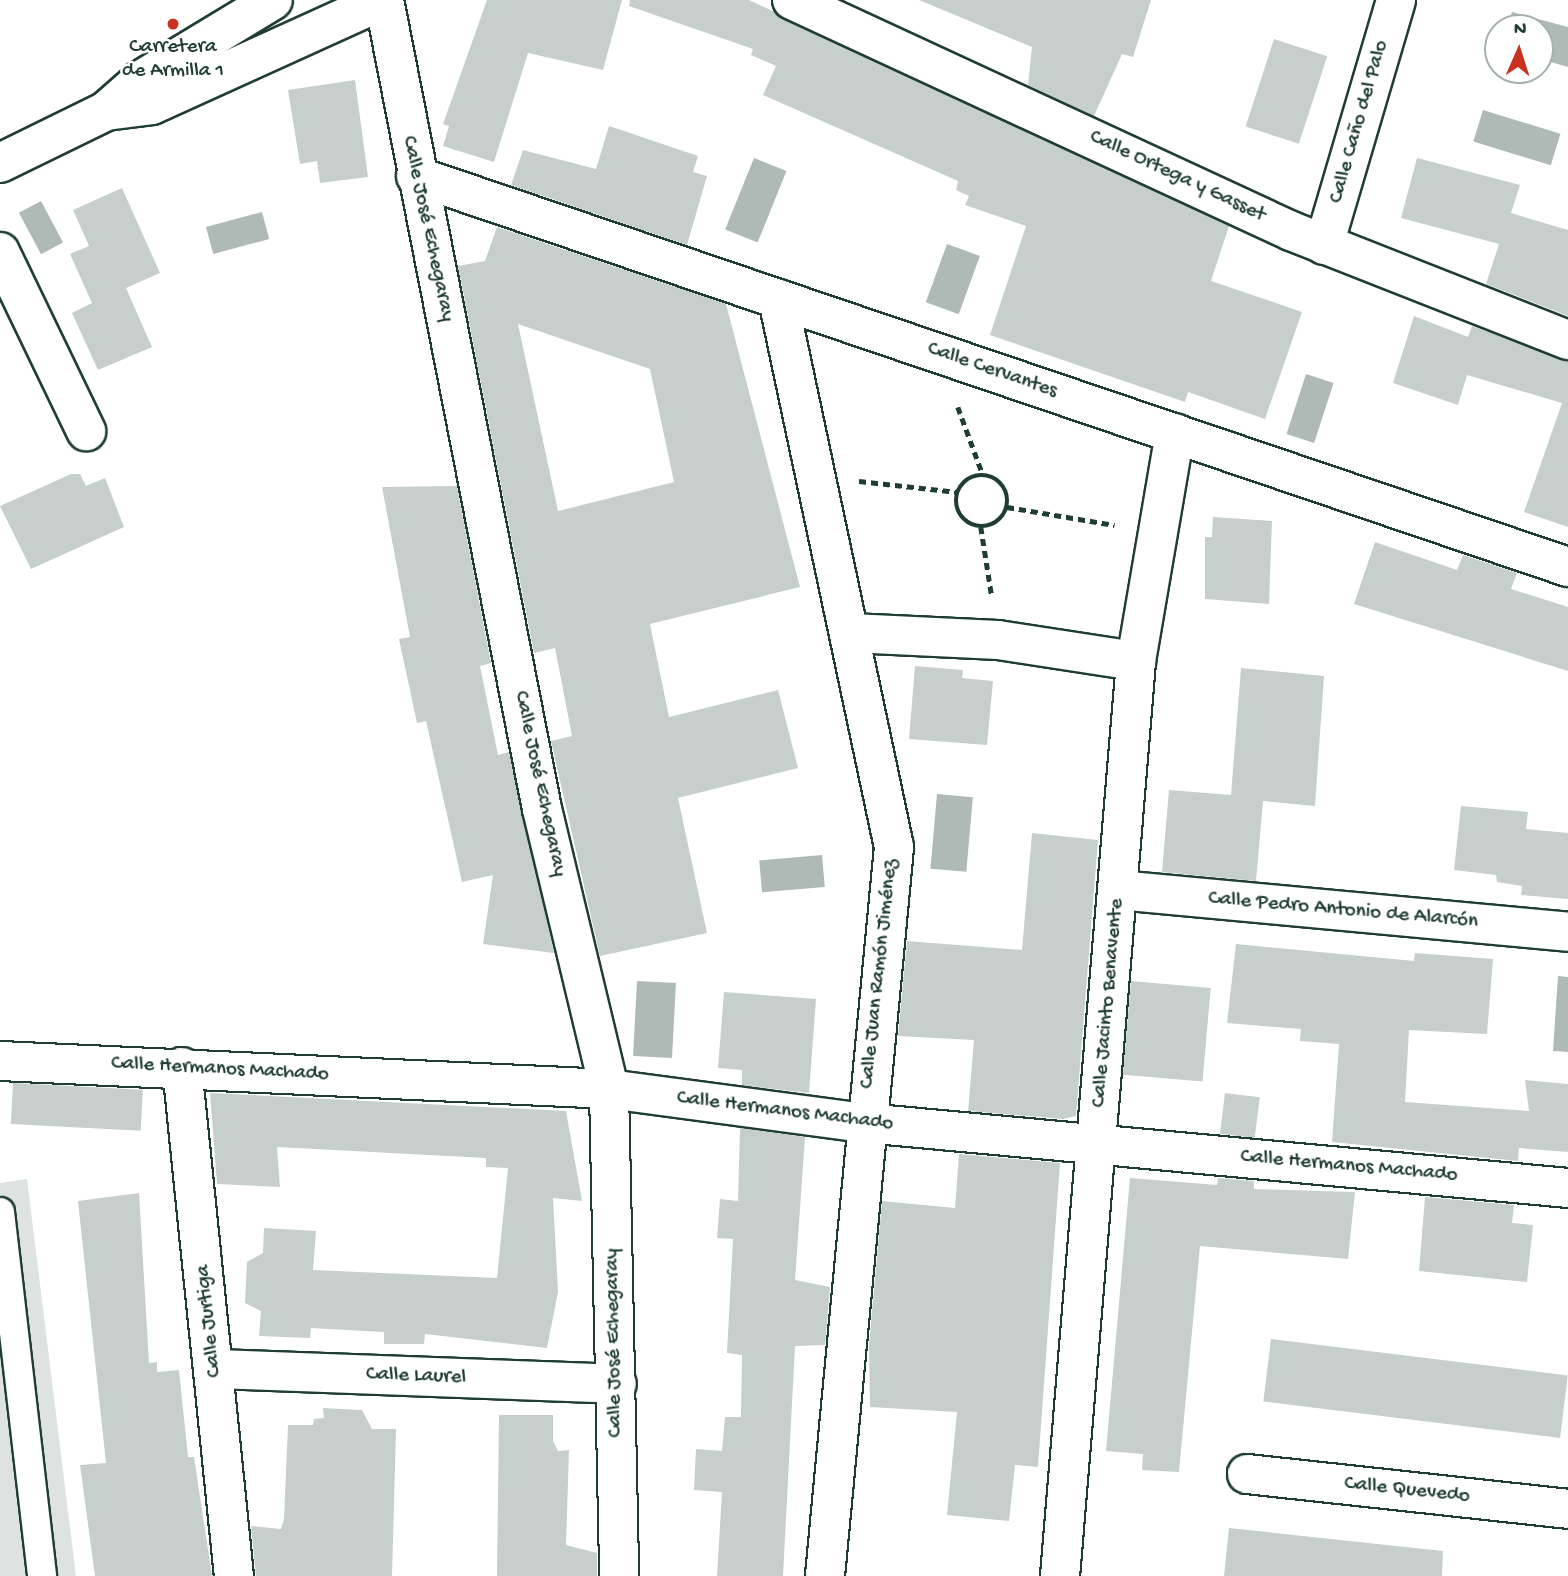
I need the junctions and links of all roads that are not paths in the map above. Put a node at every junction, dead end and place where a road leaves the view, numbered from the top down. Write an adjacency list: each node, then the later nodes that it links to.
1 (273, 0): 6 (street)
2 (383, 0): 5 (street); 8 (street, Calle José Echegaray)
3 (792, 0): 9 (street, Calle Ortega y Gasset)
4 (1396, 0): 9 (street, Calle Caño del Palo)
5 (330, 8): 6 (street)
6 (106, 111): 7 (street)
7 (0, 163)
8 (416, 176): 11 (street, Calle Cervantes); 22 (street, Calle José Echegaray)
9 (1324, 245): 12 (street, Calle Ortega y Gasset)
10 (0, 252): 13 (street)
11 (778, 299): 14 (street, Calle Cervantes); 16 (street, Calle Juan Ramón Jiménez)
12 (1568, 340)
13 (86, 431)
14 (1175, 433): 15 (street, Calle Cervantes); 17 (street, Calle Jacinto Benavente)
15 (1568, 567)
16 (850, 633): 17 (street); 23 (street, Calle Juan Ramón Jiménez)
17 (1136, 661): 18 (street, Calle Jacinto Benavente)
18 (1118, 890): 19 (street, Calle Pedro Antonio de Alarcón); 24 (street, Calle Jacinto Benavente)
19 (1568, 932)
20 (0, 1061): 21 (street, Calle Hermanos Machado)
21 (182, 1067): 22 (street, Calle Hermanos Machado); 27 (street, Calle Jurtiga)
22 (609, 1089): 23 (street, Calle Hermanos Machado); 28 (street, Calle José Echegaray)
23 (864, 1123): 24 (street, Calle Hermanos Machado); 34 (street, Calle Juan Ramón Jiménez)
24 (1097, 1143): 25 (street, Calle Hermanos Machado); 35 (street, Calle Jacinto Benavente)
25 (1568, 1188)
26 (0, 1212): 31 (lane)
27 (216, 1369): 28 (street, Calle Laurel); 32 (street, Calle Jurtiga)
28 (617, 1384): 33 (street, Calle José Echegaray)
29 (1247, 1474): 30 (street, Calle Quevedo)
30 (1568, 1509)
31 (41, 1576)
32 (234, 1576)
33 (620, 1576)
34 (825, 1576)
35 (1060, 1576)

